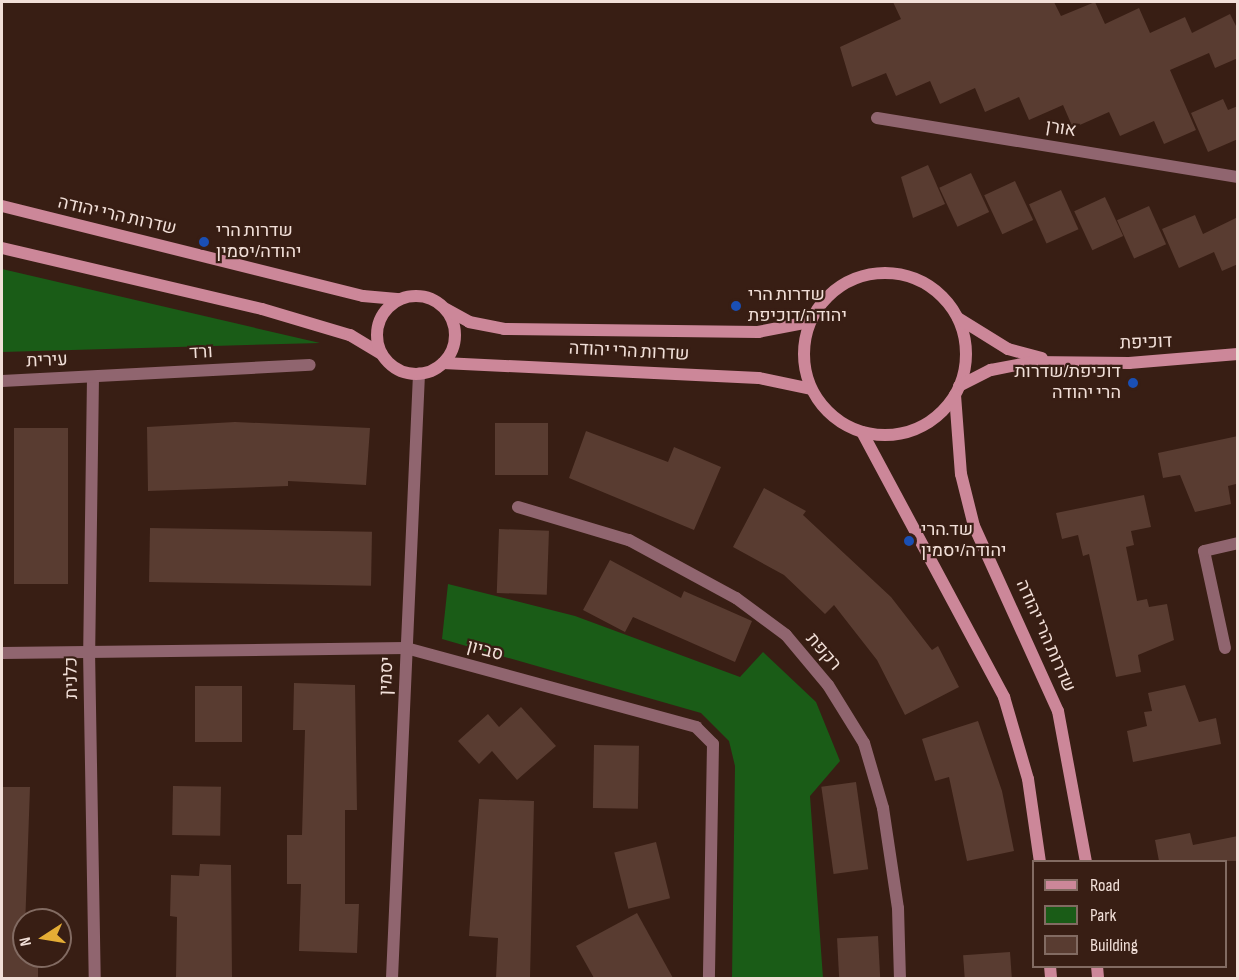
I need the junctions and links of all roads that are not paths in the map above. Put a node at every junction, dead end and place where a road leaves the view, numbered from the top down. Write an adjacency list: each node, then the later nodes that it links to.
1 (877, 118): 2 (street, אורן)
2 (1238, 177)
3 (2, 206): 5 (street, שדרות הרי יהודה)
4 (2, 248): 9 (street)
5 (400, 299): 6 (street); 9 (street)
6 (446, 309): 8 (street, שדרות הרי יהודה); 12 (street)
7 (958, 318): 8 (street); 11 (street, דוכיפת); 18 (street)
8 (809, 322): 17 (street)
9 (382, 354): 14 (street)
10 (1238, 354): 11 (street, דוכיפת)
11 (1054, 361): 18 (street, דוכיפת)
12 (443, 363): 14 (street); 17 (street, שדרות הרי יהודה)
13 (310, 365): 15 (street, ורד)
14 (419, 374): 22 (street, יסמין)
15 (93, 377): 16 (street, עירית); 24 (street, כלנית)
16 (2, 381)
17 (811, 389): 19 (street)
18 (957, 391): 19 (street); 27 (street, שדרות הרי יהודה)
19 (862, 432): 26 (street)
20 (518, 507): 31 (street, רקפת)
21 (1238, 543): 23 (street)
22 (406, 648): 24 (street, סביון); 29 (street, יסמין); 30 (street, סביון)
23 (1225, 648)
24 (89, 650): 25 (street, סביון); 28 (street, כלנית)
25 (2, 653)
26 (1040, 860)
27 (1086, 860)
28 (95, 978)
29 (392, 978)
30 (709, 978)
31 (900, 978)

